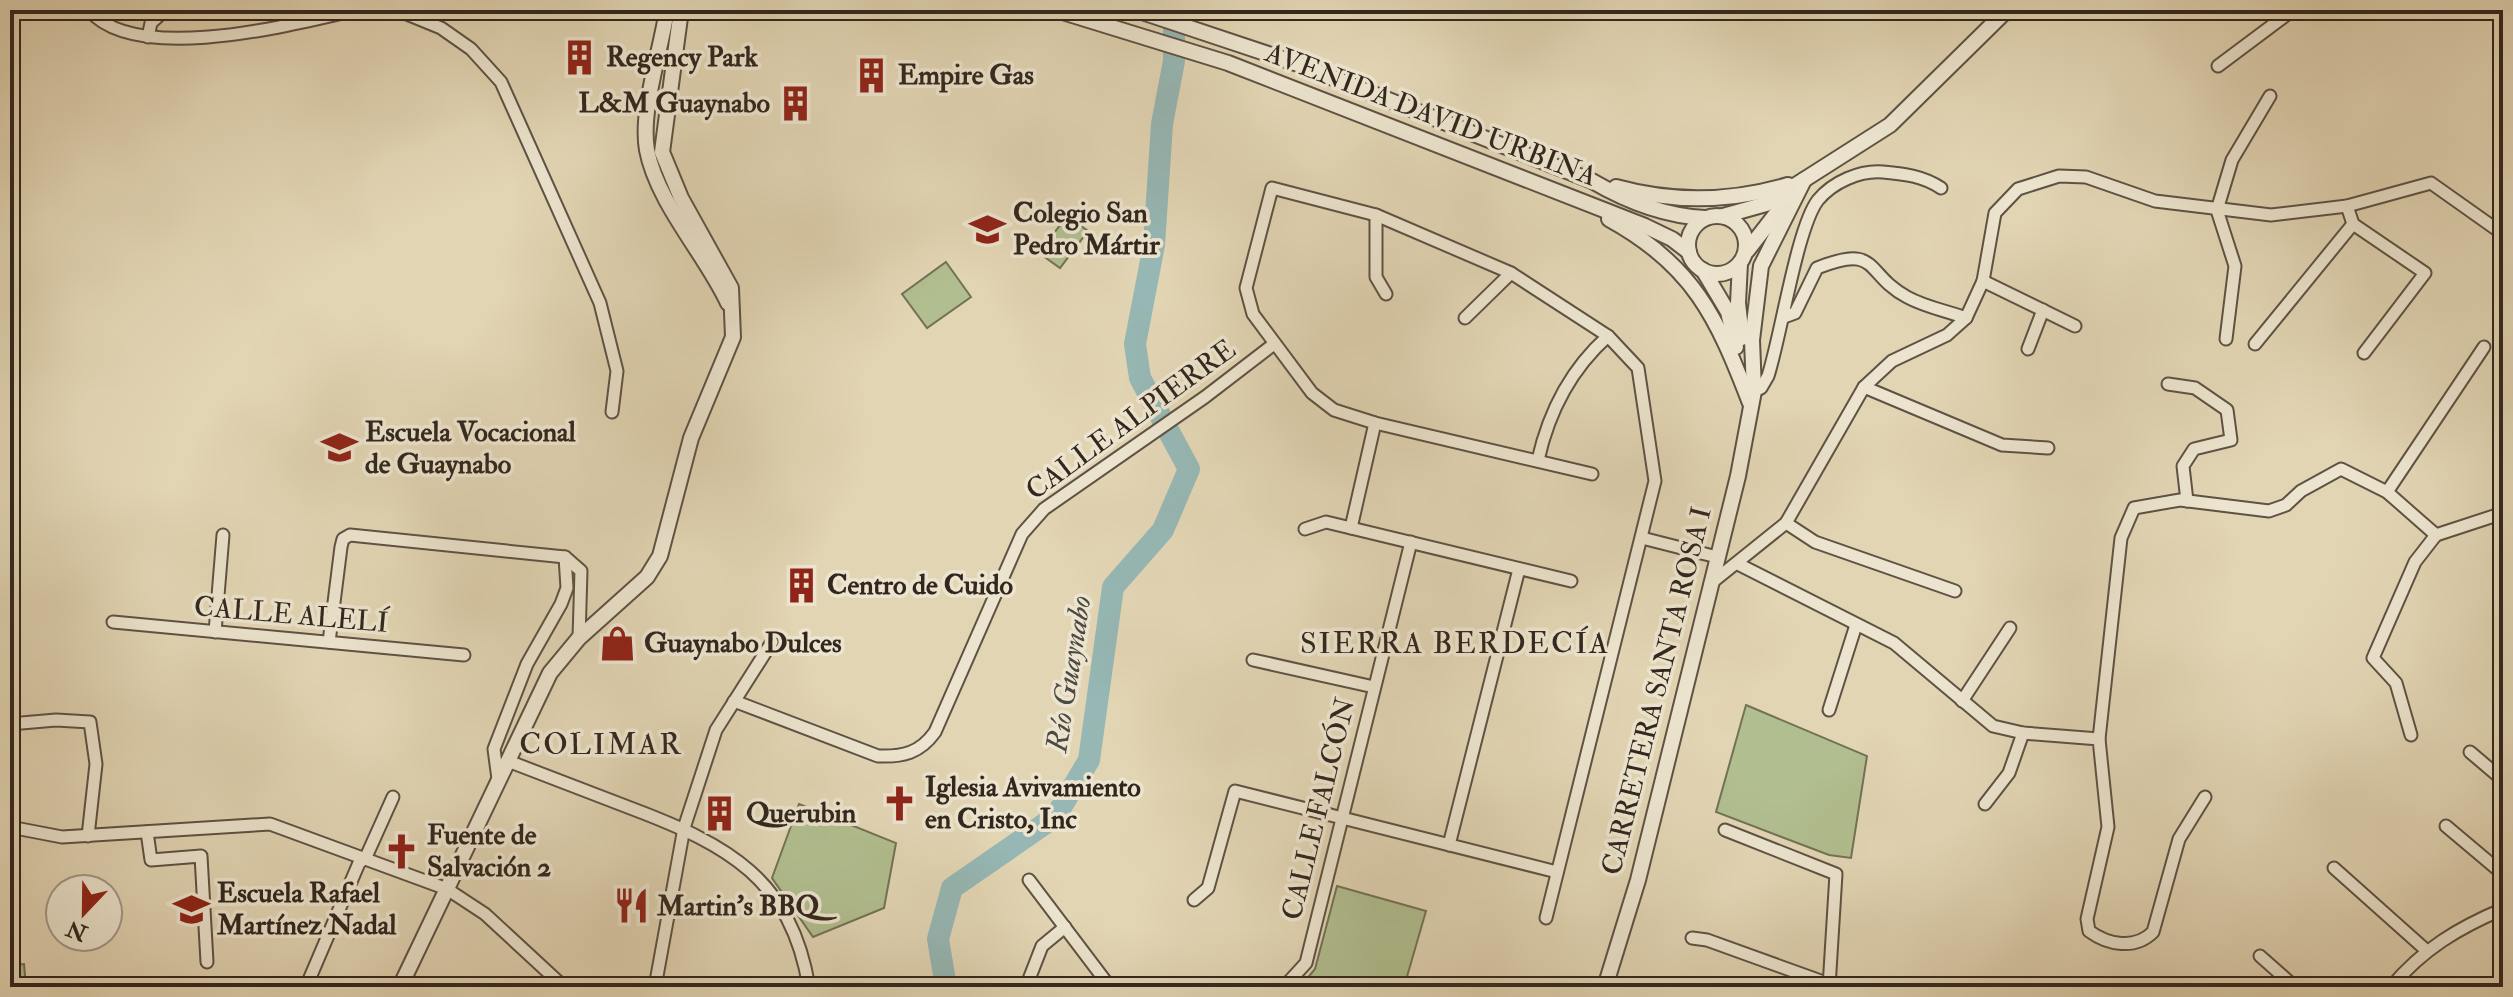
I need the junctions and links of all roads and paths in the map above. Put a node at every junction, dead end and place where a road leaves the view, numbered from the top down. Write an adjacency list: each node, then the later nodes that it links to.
1 (89, 10): 12 (street)
2 (165, 10): 12 (street)
3 (356, 10): 12 (street)
4 (397, 10): 49 (street)
5 (667, 10): 34 (street)
6 (681, 10): 13 (street)
7 (690, 10): 13 (street)
8 (1056, 10): 19 (street, AVENIDA DAVID URBINA)
9 (1136, 10): 17 (street, AVENIDA DAVID URBINA)
10 (2007, 10): 16 (street)
11 (2293, 10): 14 (street)
12 (148, 37)
13 (677, 42): 34 (street)
14 (2218, 66)
15 (2270, 96): 21 (street)
16 (1804, 180): 17 (street); 23 (street); 28 (street); 48 (street, CARRETERA SANTA ROSA I)
17 (1592, 181): 24 (street, AVENIDA DAVID URBINA)
18 (1941, 188): 35 (street)
19 (1584, 204): 27 (street, AVENIDA DAVID URBINA); 48 (street)
20 (2347, 206): 21 (street); 25 (street); 26 (street)
21 (2217, 210): 31 (street); 40 (street)
22 (1376, 215): 30 (street); 32 (street); 41 (street)
23 (1723, 216): 24 (street); 28 (street)
24 (1705, 218): 27 (street)
25 (2353, 224): 42 (street); 45 (street)
26 (2503, 234)
27 (1689, 252): 29 (street)
28 (1743, 257): 29 (street); 48 (street, CARRETERA SANTA ROSA I)
29 (1703, 270): 48 (street, CARRETERA SANTA ROSA I)
30 (1511, 273): 36 (street); 39 (street)
31 (1983, 281): 33 (street); 37 (street)
32 (1386, 294)
33 (2043, 310): 38 (street); 44 (street)
34 (733, 316): 75 (street)
35 (1784, 317): 37 (street); 48 (street)
36 (1465, 318)
37 (1966, 318): 47 (street)
38 (2075, 326)
39 (1608, 336): 52 (street); 62 (street)
40 (2226, 339)
41 (1274, 344): 50 (street); 81 (street, CALLE ALPIERRE)
42 (2255, 344)
43 (2484, 347): 54 (street)
44 (2028, 349)
45 (2364, 353)
46 (2168, 384): 55 (street)
47 (1864, 387): 51 (street); 57 (street)
48 (1752, 398): 65 (street, CARRETERA SANTA ROSA I)
49 (612, 412)
50 (1375, 423): 52 (street); 58 (street)
51 (2048, 448)
52 (1538, 460): 53 (street)
53 (1592, 474)
54 (2387, 492): 55 (street); 61 (street)
55 (2187, 501): 87 (street)
56 (2503, 513): 61 (street)
57 (1786, 523): 66 (street); 70 (street)
58 (1351, 528): 59 (street); 63 (street)
59 (1305, 529)
60 (223, 535): 74 (street)
61 (2436, 535): 86 (street)
62 (1642, 538): 65 (street); 105 (street)
63 (1411, 542): 67 (street); 80 (street, CALLE FALCÓN)
64 (565, 557): 75 (street); 76 (street); 90 (street)
65 (1717, 557): 69 (street, CARRETERA SANTA ROSA I)
66 (1738, 564): 69 (street); 72 (street)
67 (1519, 569): 68 (street); 102 (street)
68 (1571, 581)
69 (1710, 584): 117 (street, CARRETERA SANTA ROSA I)
70 (1955, 591)
71 (113, 622): 74 (street, CALLE ALELÍ)
72 (1856, 625): 82 (street); 83 (street)
73 (2010, 628): 82 (street)
74 (215, 632): 76 (street, CALLE ALELÍ)
75 (579, 638): 89 (street)
76 (329, 642): 78 (street, CALLE ALELÍ)
77 (772, 642): 81 (street)
78 (464, 655)
79 (1253, 660): 80 (street)
80 (1374, 687): 95 (street, CALLE FALCÓN)
81 (734, 701): 98 (street)
82 (1962, 701): 85 (street)
83 (1829, 710)
84 (10, 724): 101 (street)
85 (2023, 733): 87 (street); 94 (street)
86 (2411, 735)
87 (2099, 739): 93 (street)
88 (2470, 752): 91 (street)
89 (508, 761): 90 (street); 98 (street)
90 (498, 779): 108 (street)
91 (2503, 780)
92 (393, 797): 103 (street)
93 (2205, 797)
94 (1985, 804)
95 (1342, 818): 102 (street); 109 (street); 126 (street, CALLE FALCÓN)
96 (2446, 826): 106 (street)
97 (10, 827): 101 (street)
98 (684, 828): 122 (street); 123 (street)
99 (1725, 830): 118 (street)
100 (147, 832): 101 (street); 103 (street); 116 (street)
101 (88, 836)
102 (1449, 845): 105 (street)
103 (366, 857): 108 (street); 119 (street)
104 (2334, 868): 114 (street)
105 (1557, 872): 111 (street)
106 (2503, 874)
107 (1029, 880): 112 (street)
108 (447, 889): 120 (street); 121 (street)
109 (1194, 900)
110 (2503, 909): 114 (street)
111 (1546, 918)
112 (1065, 927): 124 (street); 125 (street)
113 (1692, 938): 118 (street)
114 (2427, 951): 129 (street)
115 (2260, 956): 128 (street)
116 (207, 962)
117 (1606, 984): 127 (street)
118 (1829, 986)
119 (306, 987)
120 (400, 987)
121 (564, 987)
122 (655, 987)
123 (809, 987)
124 (1026, 987)
125 (1110, 987)
126 (1284, 987)
127 (1622, 987)
128 (2295, 987)
129 (2391, 987)

